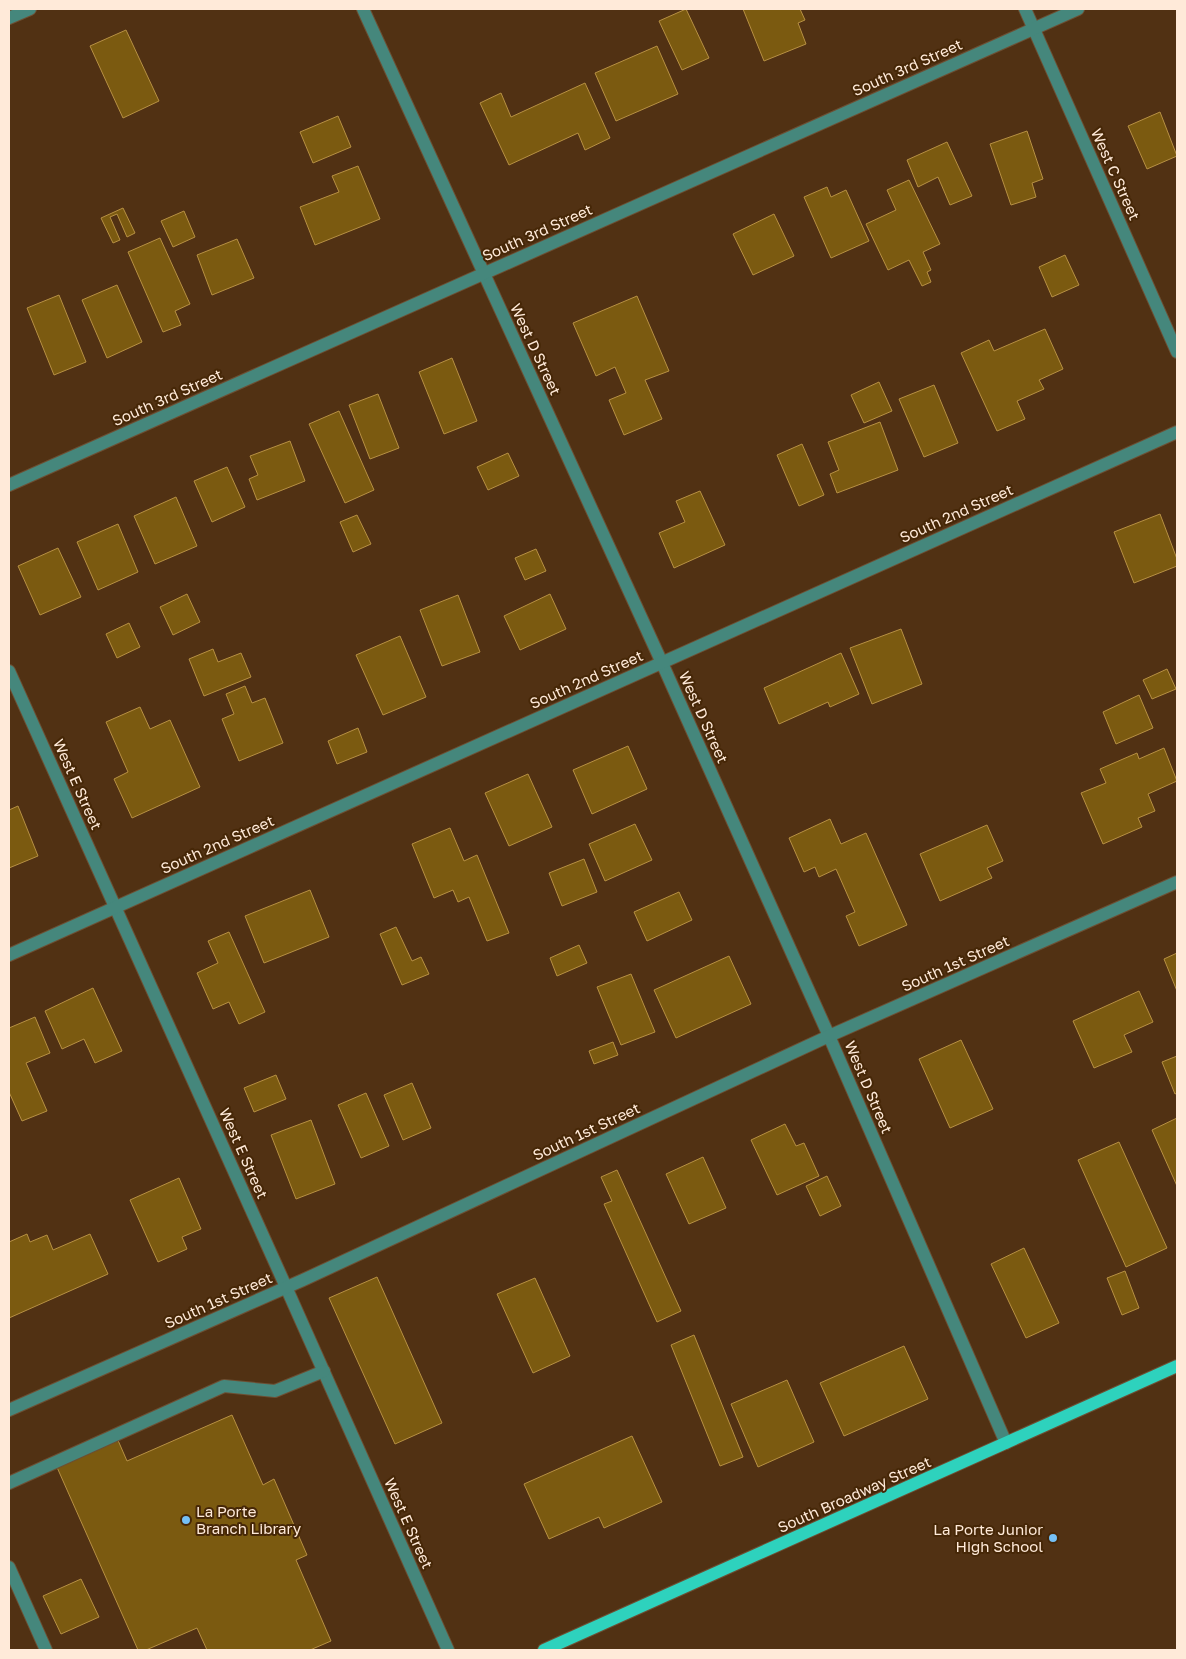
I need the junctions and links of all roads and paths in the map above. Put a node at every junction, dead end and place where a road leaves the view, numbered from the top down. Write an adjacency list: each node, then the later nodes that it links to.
1 (30, 9): 5 (street)
2 (363, 9): 7 (street, West D Street)
3 (1024, 9): 6 (street, West C Street)
4 (1078, 9): 6 (street, South 3rd Street)
5 (9, 18)
6 (1033, 29): 7 (street, South 3rd Street); 8 (street, West C Street)
7 (484, 273): 10 (street, South 3rd Street); 11 (street, West D Street)
8 (1177, 352)
9 (1177, 432): 11 (street, South 2nd Street)
10 (9, 485)
11 (662, 663): 14 (street, South 2nd Street); 16 (street, West D Street)
12 (9, 671): 14 (street, West E Street)
13 (1177, 882): 16 (street, South 1st Street)
14 (115, 907): 15 (street, South 2nd Street); 17 (street, West E Street)
15 (9, 955)
16 (829, 1036): 17 (street, South 1st Street); 21 (street, West D Street)
17 (286, 1287): 19 (street, West E Street); 20 (street, South 1st Street)
18 (1177, 1366): 21 (main road, South Broadway Street)
19 (324, 1371): 22 (street); 25 (street, West E Street)
20 (9, 1410)
21 (1006, 1443): 26 (main road, South Broadway Street)
22 (9, 1483)
23 (9, 1567): 24 (street)
24 (46, 1650)
25 (448, 1650)
26 (544, 1650)

